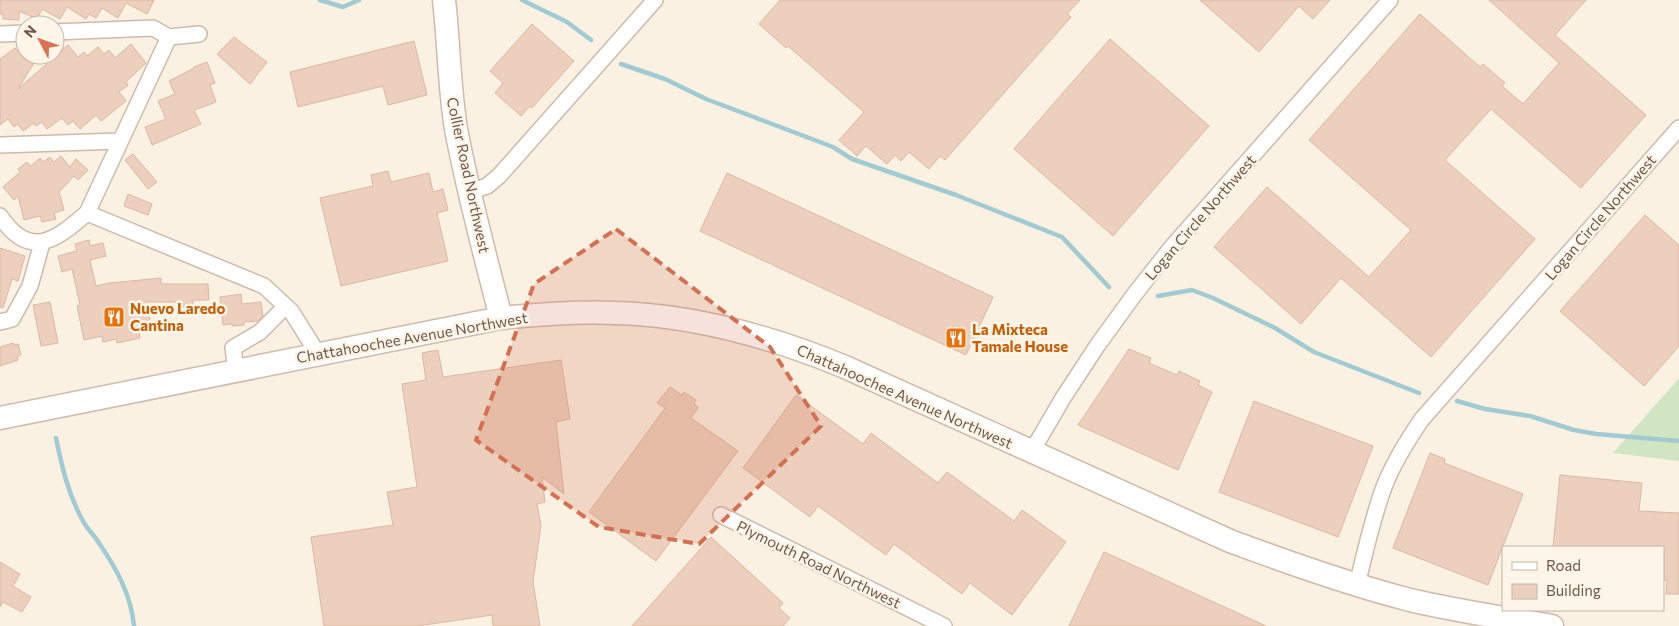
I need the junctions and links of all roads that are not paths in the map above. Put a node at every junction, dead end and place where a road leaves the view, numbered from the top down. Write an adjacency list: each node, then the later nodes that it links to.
1 (444, 0): 12 (street, Collier Road Northwest)
2 (655, 0): 12 (street)
3 (1390, 0): 22 (street, Logan Circle Northwest)
4 (65, 32): 8 (street)
5 (15, 33): 6 (street)
6 (0, 34)
7 (199, 34): 8 (street)
8 (169, 37): 10 (street)
9 (1679, 128): 24 (street, Logan Circle Northwest)
10 (120, 141): 11 (street); 13 (street)
11 (0, 145)
12 (469, 192): 17 (street, Collier Road Northwest)
13 (87, 213): 15 (street); 16 (street)
14 (0, 216): 15 (street)
15 (42, 243): 18 (street)
16 (286, 306): 19 (street); 20 (street)
17 (501, 318): 19 (street, Chattahoochee Avenue Northwest); 22 (street, Chattahoochee Avenue Northwest)
18 (0, 322)
19 (318, 354): 20 (street, Chattahoochee Avenue Northwest)
20 (236, 371): 21 (street, Chattahoochee Avenue Northwest)
21 (0, 418)
22 (1032, 452): 24 (street, Chattahoochee Avenue Northwest)
23 (721, 515): 25 (street, Plymouth Road Northwest)
24 (1357, 585): 26 (street, Chattahoochee Avenue Northwest)
25 (944, 626)
26 (1552, 626)

